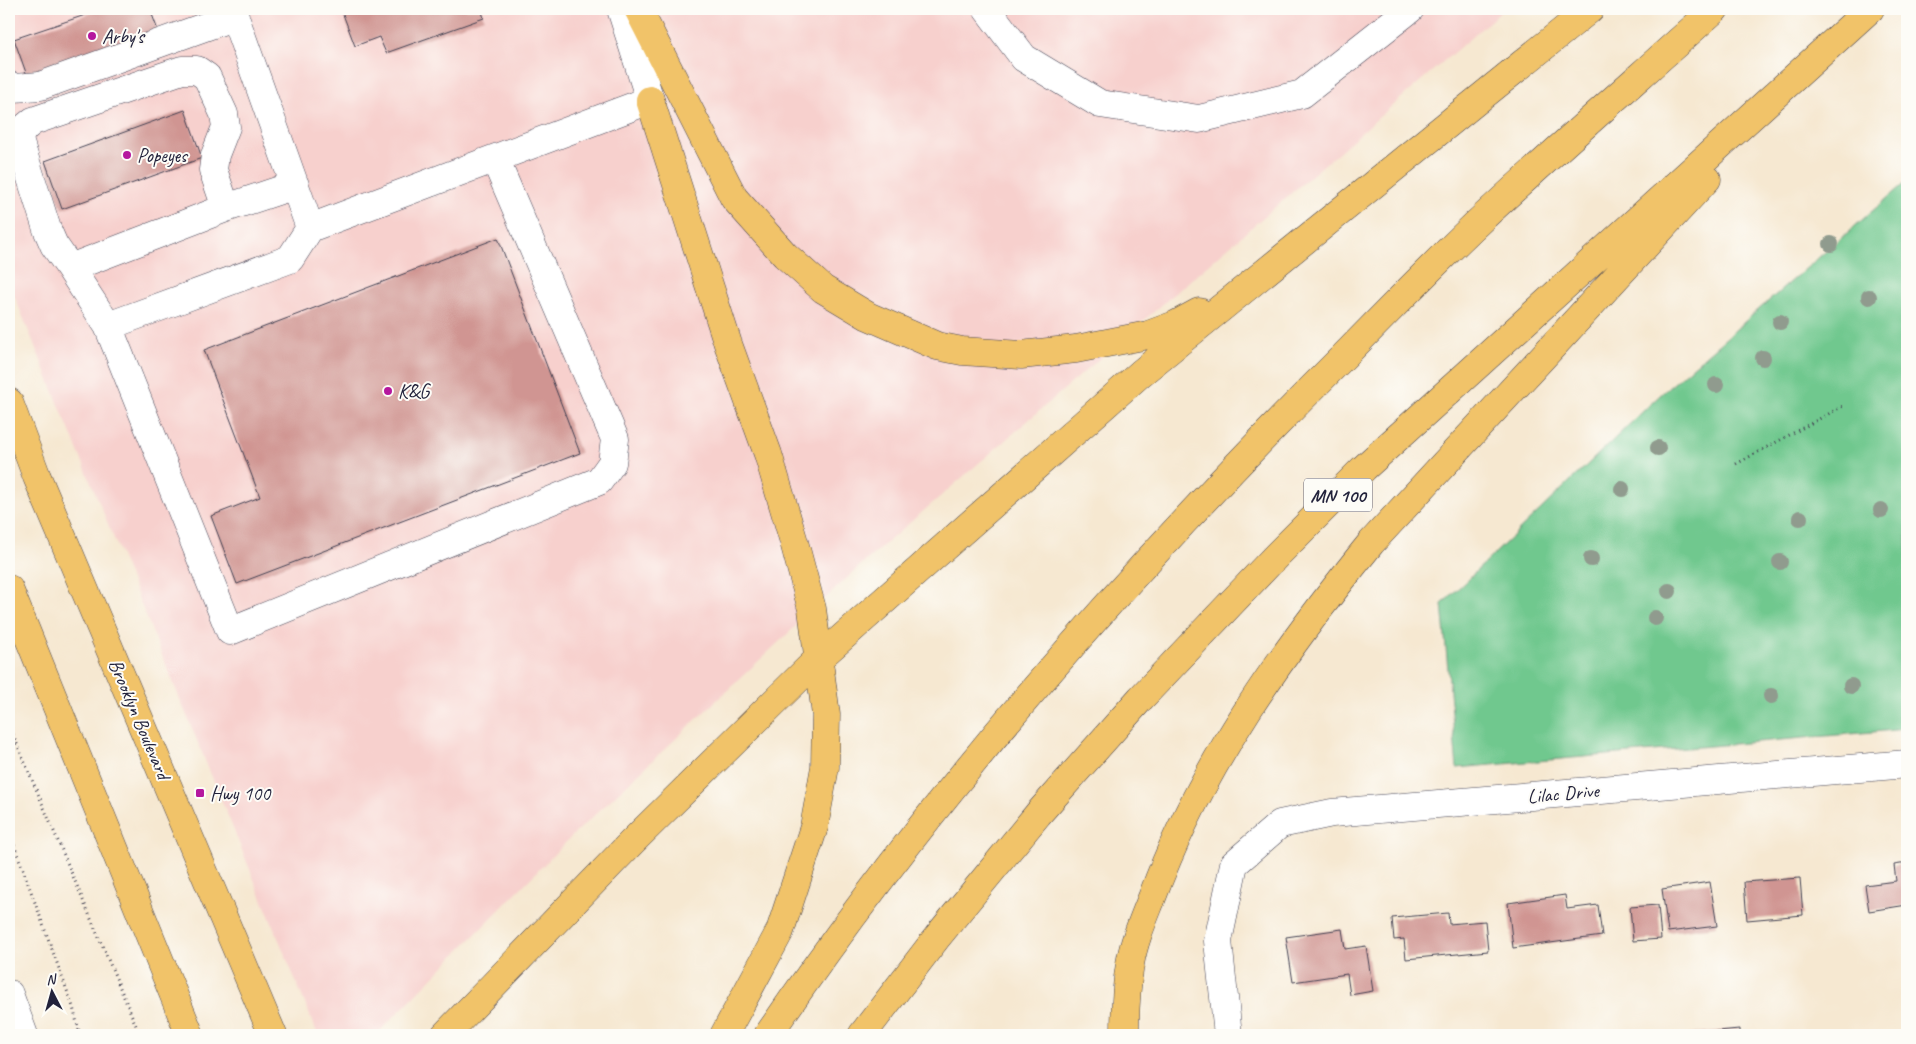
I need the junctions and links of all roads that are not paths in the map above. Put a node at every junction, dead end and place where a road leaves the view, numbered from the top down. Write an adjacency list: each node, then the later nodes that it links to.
1 (621, 9): 11 (street)
2 (638, 9): 17 (main road)
3 (987, 9): 4 (street)
4 (1410, 9)
5 (1590, 9): 17 (main road)
6 (1714, 9): 29 (main road)
7 (1870, 9): 9 (main road, MN 100)
8 (233, 12): 10 (street); 13 (street)
9 (1827, 48): 30 (main road, MN 100); 31 (main road)
10 (9, 85)
11 (650, 100): 12 (street); 21 (main road)
12 (495, 159): 15 (street); 18 (street)
13 (295, 185): 14 (street); 15 (street)
14 (226, 208): 16 (street); 16 (street)
15 (310, 228): 18 (street)
16 (70, 268): 18 (street)
17 (1245, 289): 21 (main road)
18 (108, 326)
19 (9, 402): 26 (main road, Brooklyn Boulevard)
20 (9, 589): 25 (main road)
21 (818, 660): 27 (main road); 28 (main road)
22 (1907, 764): 32 (street, Lilac Drive)
23 (9, 994): 24 (street)
24 (24, 1035)
25 (190, 1035)
26 (273, 1035)
27 (445, 1035)
28 (724, 1035)
29 (768, 1035)
30 (862, 1035)
31 (1125, 1035)
32 (1228, 1035)

